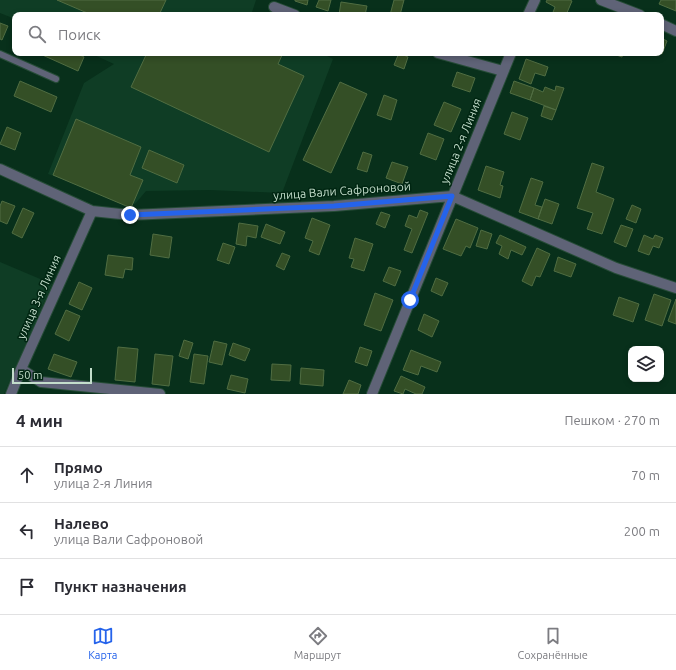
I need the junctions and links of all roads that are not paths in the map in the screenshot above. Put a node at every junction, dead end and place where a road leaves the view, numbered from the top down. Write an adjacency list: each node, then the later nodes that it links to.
1 (535, 0): 5 (street)
2 (601, 0): 6 (street)
3 (274, 7): 4 (street)
4 (287, 12)
5 (529, 12)
6 (632, 12)
7 (664, 25): 8 (street)
8 (676, 31)
9 (0, 54): 13 (lane)
10 (448, 56): 12 (street)
11 (510, 56): 12 (street, улица 2-я Линия)
12 (503, 72): 15 (street, улица 2-я Линия)
13 (56, 79)
14 (0, 169): 16 (street, улица Вали Сафроновой)
15 (452, 196): 16 (street, улица Вали Сафроновой); 17 (street, улица Вали Сафроновой); 21 (street, улица 2-я Линия)
16 (92, 211): 18 (street, улица 3-я Линия)
17 (676, 288)
18 (21, 369): 19 (street, улица 3-я Линия); 20 (street)
19 (11, 394)
20 (160, 394)
21 (372, 394)

